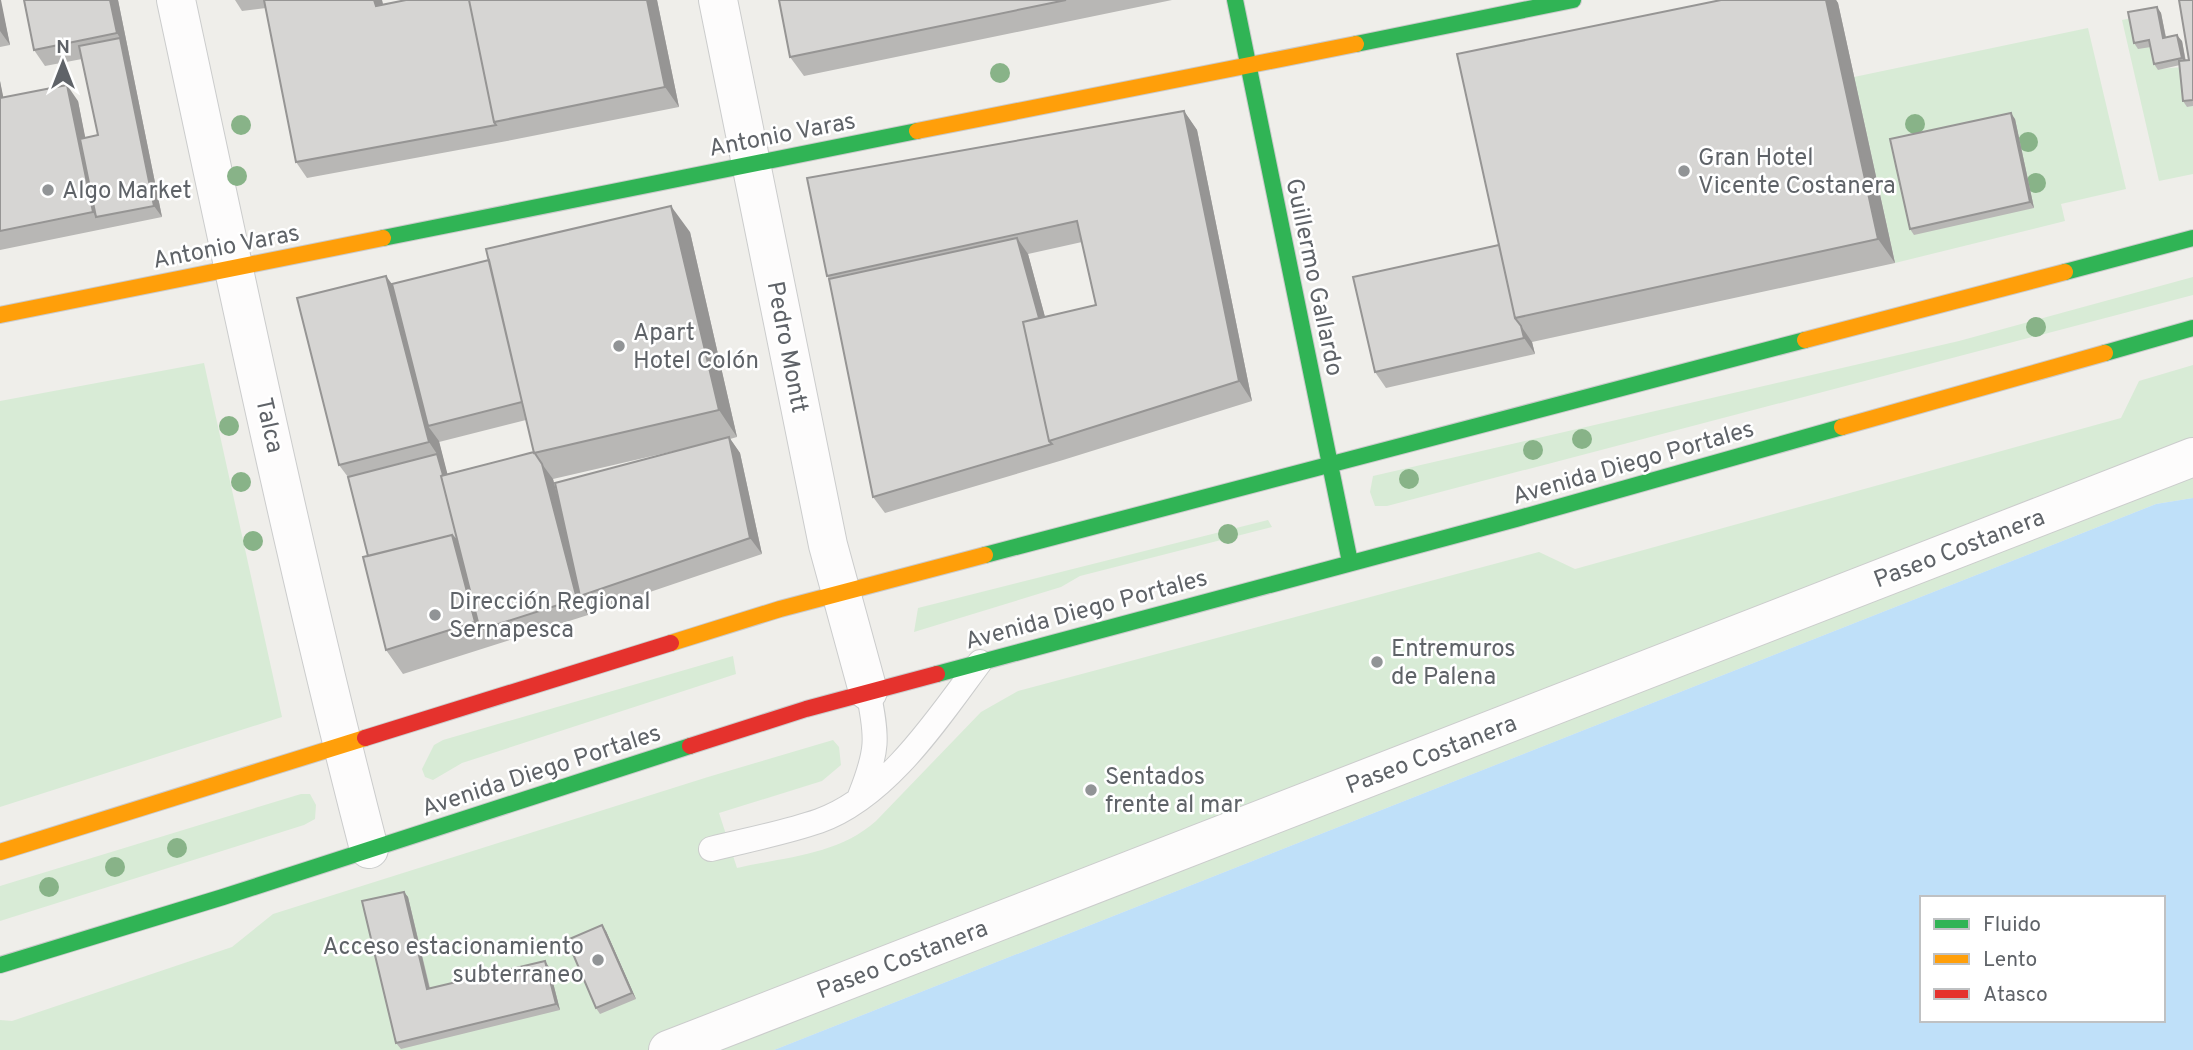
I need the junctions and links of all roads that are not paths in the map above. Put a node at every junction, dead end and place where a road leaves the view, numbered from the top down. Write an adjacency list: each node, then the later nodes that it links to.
1 (176, 0): 8 (street, Talca)
2 (718, 0): 6 (street, Pedro Montt)
3 (1236, 0): 5 (main road, Guillermo Gallardo)
4 (1573, 0): 5 (main road, Antonio Varas)
5 (1249, 64): 6 (main road, Antonio Varas); 12 (main road, Guillermo Gallardo)
6 (751, 164): 8 (main road, Antonio Varas); 14 (street, Pedro Montt)
7 (2193, 238): 12 (main road)
8 (233, 268): 9 (main road, Antonio Varas); 17 (street, Talca)
9 (0, 315)
10 (2193, 328): 13 (main road, Avenida Diego Portales)
11 (2193, 457): 23 (street, Paseo Costanera)
12 (1330, 464): 13 (main road, Guillermo Gallardo); 14 (main road)
13 (1350, 562): 15 (main road, Avenida Diego Portales)
14 (841, 593): 16 (street, Pedro Montt); 17 (main road)
15 (980, 662): 16 (main road, Avenida Diego Portales); 18 (lane)
16 (868, 691): 18 (lane); 19 (main road, Avenida Diego Portales)
17 (342, 746): 19 (street, Talca); 21 (main road)
18 (858, 800): 20 (lane)
19 (369, 849): 22 (main road, Avenida Diego Portales)
20 (711, 849)
21 (0, 852)
22 (0, 965)
23 (668, 1050)

